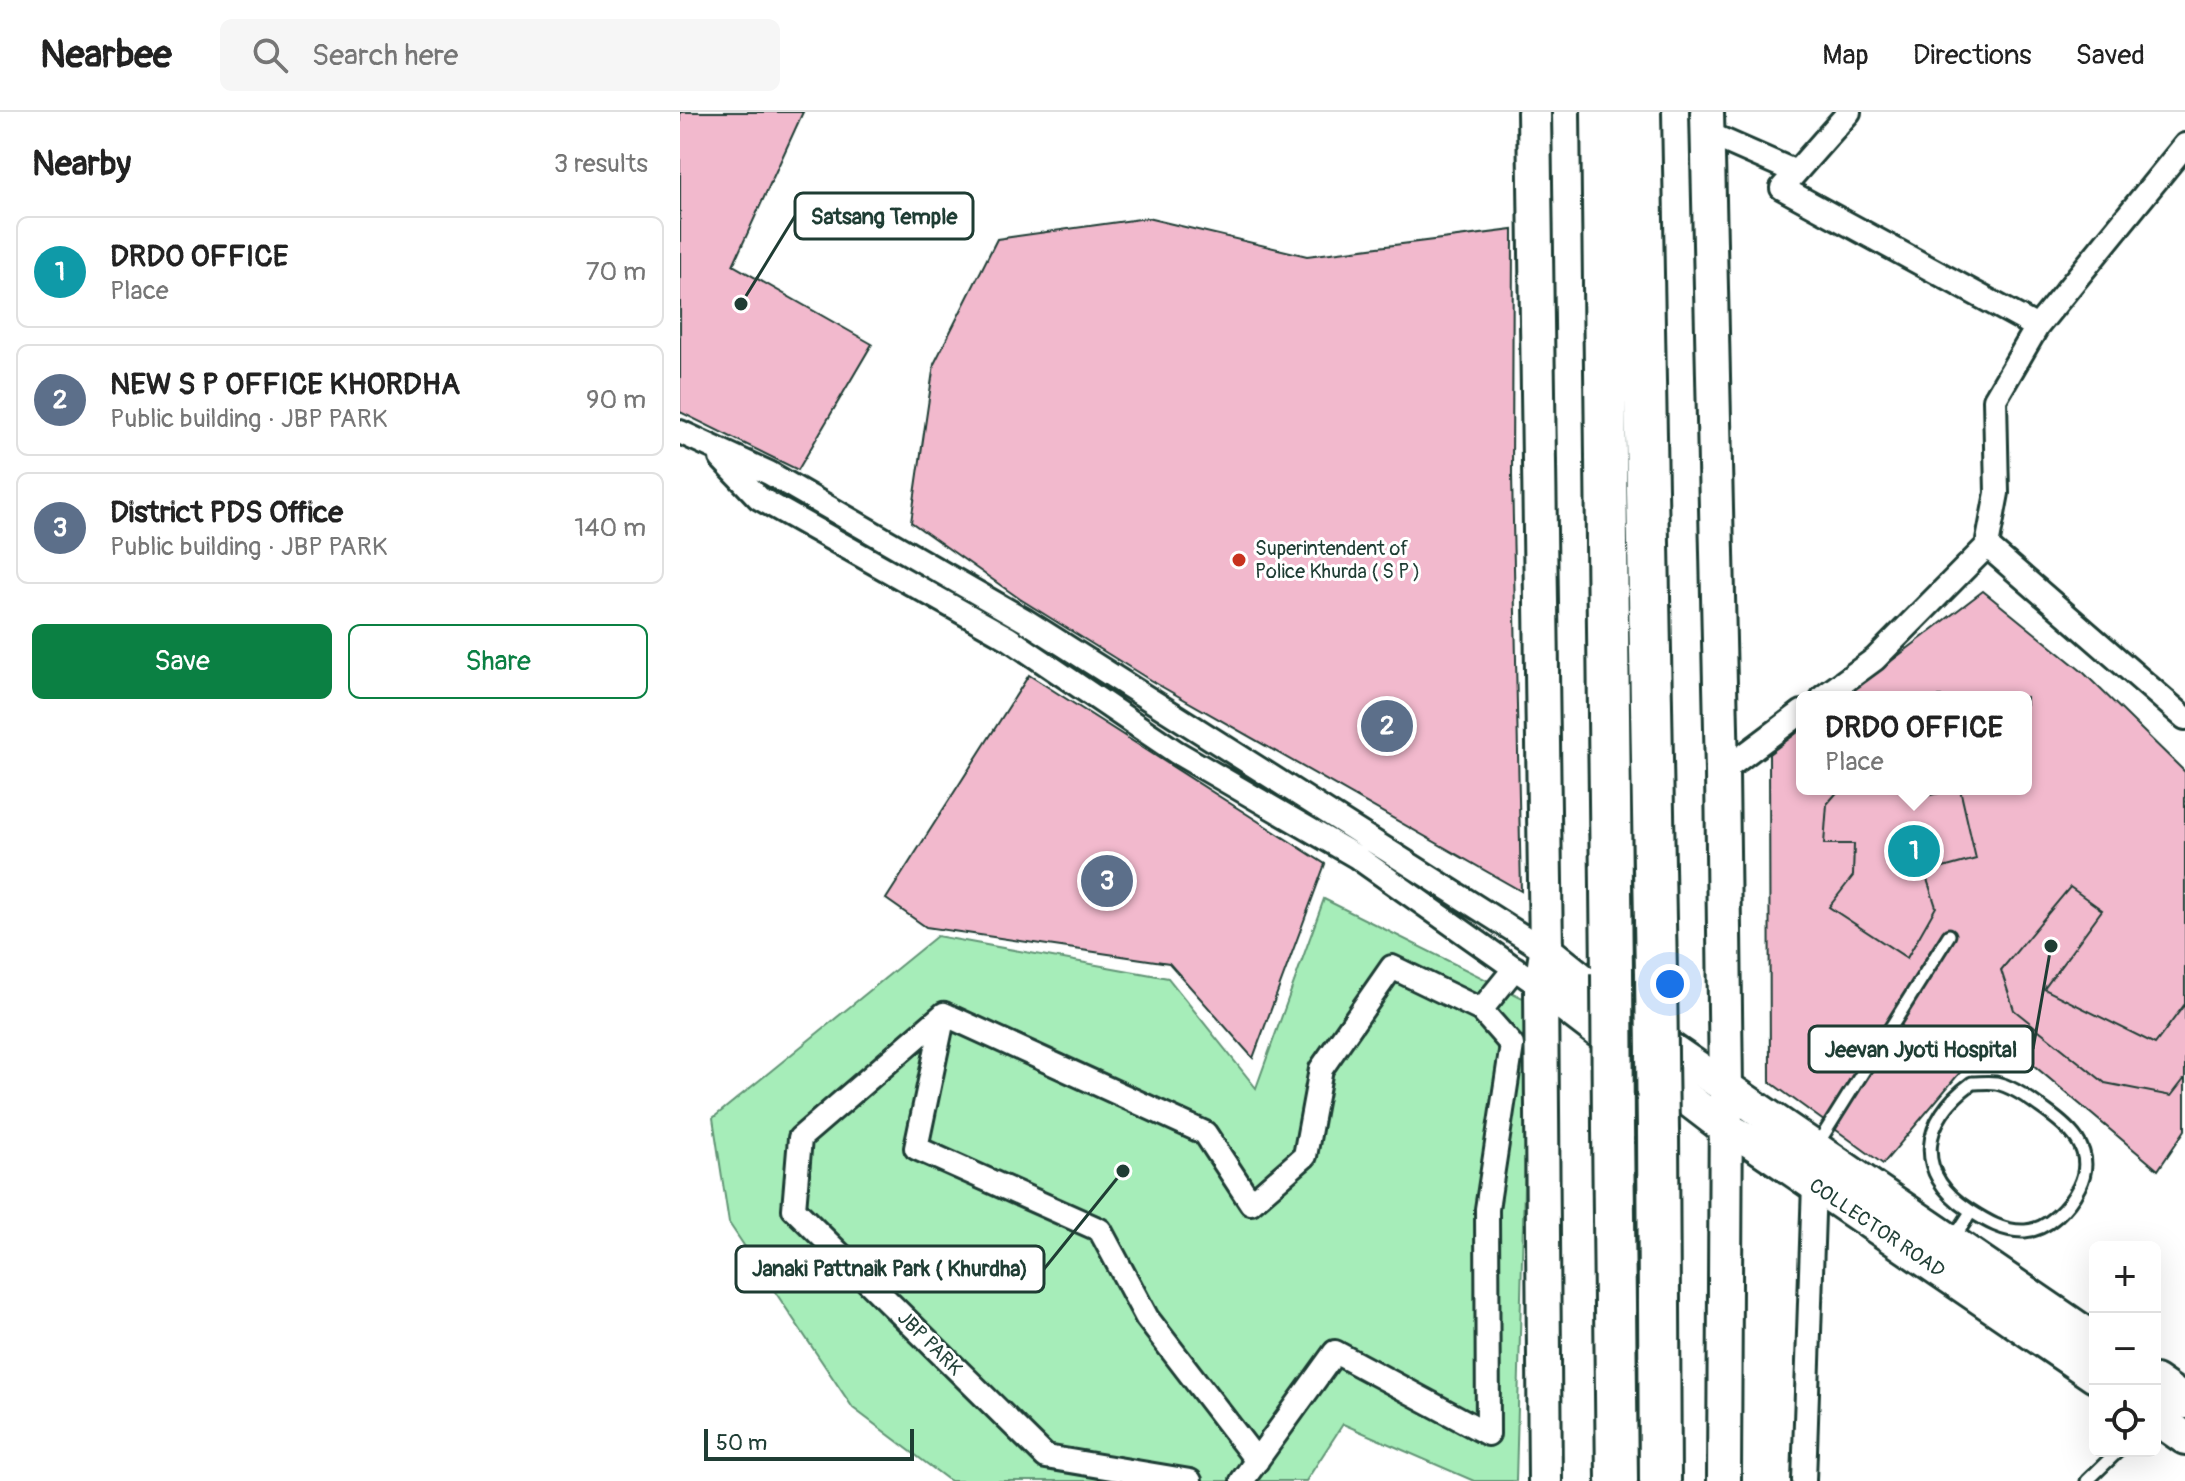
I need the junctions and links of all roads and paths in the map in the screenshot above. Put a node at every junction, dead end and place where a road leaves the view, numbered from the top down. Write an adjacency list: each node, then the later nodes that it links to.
1 (1534, 112): 17 (main road)
2 (1602, 112): 38 (highway, bridge)
3 (1640, 112): 39 (highway, bridge)
4 (1849, 112): 7 (street)
5 (1707, 122): 7 (street); 15 (main road)
6 (2185, 145): 8 (street)
7 (1796, 172): 8 (street)
8 (2037, 327): 11 (street)
9 (680, 432): 10 (street)
10 (714, 449): 17 (street); 18 (street)
11 (1987, 546): 12 (street); 14 (street)
12 (1831, 691)
13 (1796, 716): 15 (street)
14 (2185, 718)
15 (1722, 772): 22 (main road)
16 (1949, 935): 23 (lane)
17 (1546, 951): 19 (main road); 22 (main road)
18 (1515, 968): 19 (street); 20 (street)
19 (1541, 987): 22 (main road, COLLECTOR ROAD); 37 (main road)
20 (1481, 1010): 21 (street); 34 (street)
21 (944, 1014): 34 (street); 35 (street, JBP PARK)
22 (1742, 1118): 23 (main road, COLLECTOR ROAD); 24 (main road, COLLECTOR ROAD); 40 (main road)
23 (1815, 1149): 26 (main road, COLLECTOR ROAD)
24 (1814, 1184): 28 (main road, COLLECTOR ROAD); 41 (street)
25 (1971, 1212): 25 (lane); 26 (lane)
26 (1952, 1242): 27 (main road, COLLECTOR ROAD)
27 (2089, 1336)
28 (2089, 1372)
29 (2161, 1385): 30 (main road)
30 (2185, 1402)
31 (2161, 1421): 32 (main road)
32 (2185, 1438)
33 (2112, 1457): 42 (lane)
34 (1257, 1461): 36 (street)
35 (1190, 1481)
36 (1242, 1481)
37 (1545, 1481)
38 (1617, 1481)
39 (1660, 1481)
40 (1724, 1481)
41 (1804, 1481)
42 (2087, 1481)

